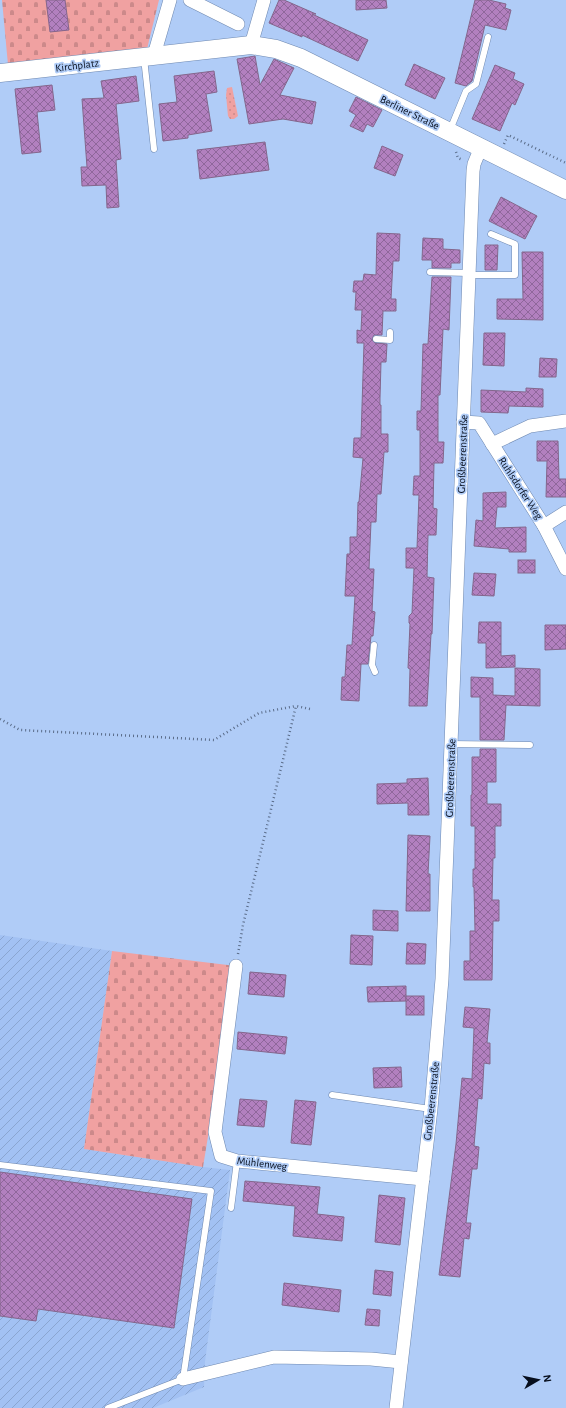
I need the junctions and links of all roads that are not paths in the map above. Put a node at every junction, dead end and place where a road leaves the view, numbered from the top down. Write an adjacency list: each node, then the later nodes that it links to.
1 (170, 0): 7 (street)
2 (190, 0): 4 (street)
3 (264, 0): 6 (street)
4 (238, 24)
5 (488, 37): 9 (lane)
6 (251, 45): 7 (main road, Kirchplatz); 9 (main road, Berliner Straße)
7 (149, 56): 8 (main road, Kirchplatz); 11 (lane)
8 (0, 73)
9 (449, 132): 10 (main road, Berliner Straße)
10 (481, 147): 12 (main road, Berliner Straße); 15 (street, Großbeerenstraße)
11 (154, 149)
12 (566, 190)
13 (491, 234): 15 (lane)
14 (430, 272): 15 (lane)
15 (469, 274): 19 (street, Großbeerenstraße)
16 (390, 332): 17 (lane)
17 (376, 339)
18 (566, 421): 20 (street)
19 (463, 422): 20 (street, Ruhlsdorfer Weg); 26 (street, Großbeerenstraße)
20 (492, 444): 22 (street, Ruhlsdorfer Weg)
21 (566, 512): 22 (street)
22 (544, 526): 23 (street, Ruhlsdorfer Weg)
23 (566, 569)
24 (374, 645): 25 (lane)
25 (375, 672)
26 (451, 744): 27 (lane); 30 (street, Großbeerenstraße)
27 (530, 745)
28 (236, 966): 31 (street, Mühlenweg)
29 (332, 1095): 30 (lane)
30 (431, 1110): 33 (street, Großbeerenstraße)
31 (237, 1161): 33 (street, Mühlenweg); 34 (lane)
32 (0, 1164): 36 (lane)
33 (423, 1179): 35 (street, Großbeerenstraße)
34 (231, 1208)
35 (401, 1362): 36 (street); 38 (street, Großbeerenstraße)
36 (183, 1379): 37 (lane)
37 (108, 1408)
38 (396, 1408)

